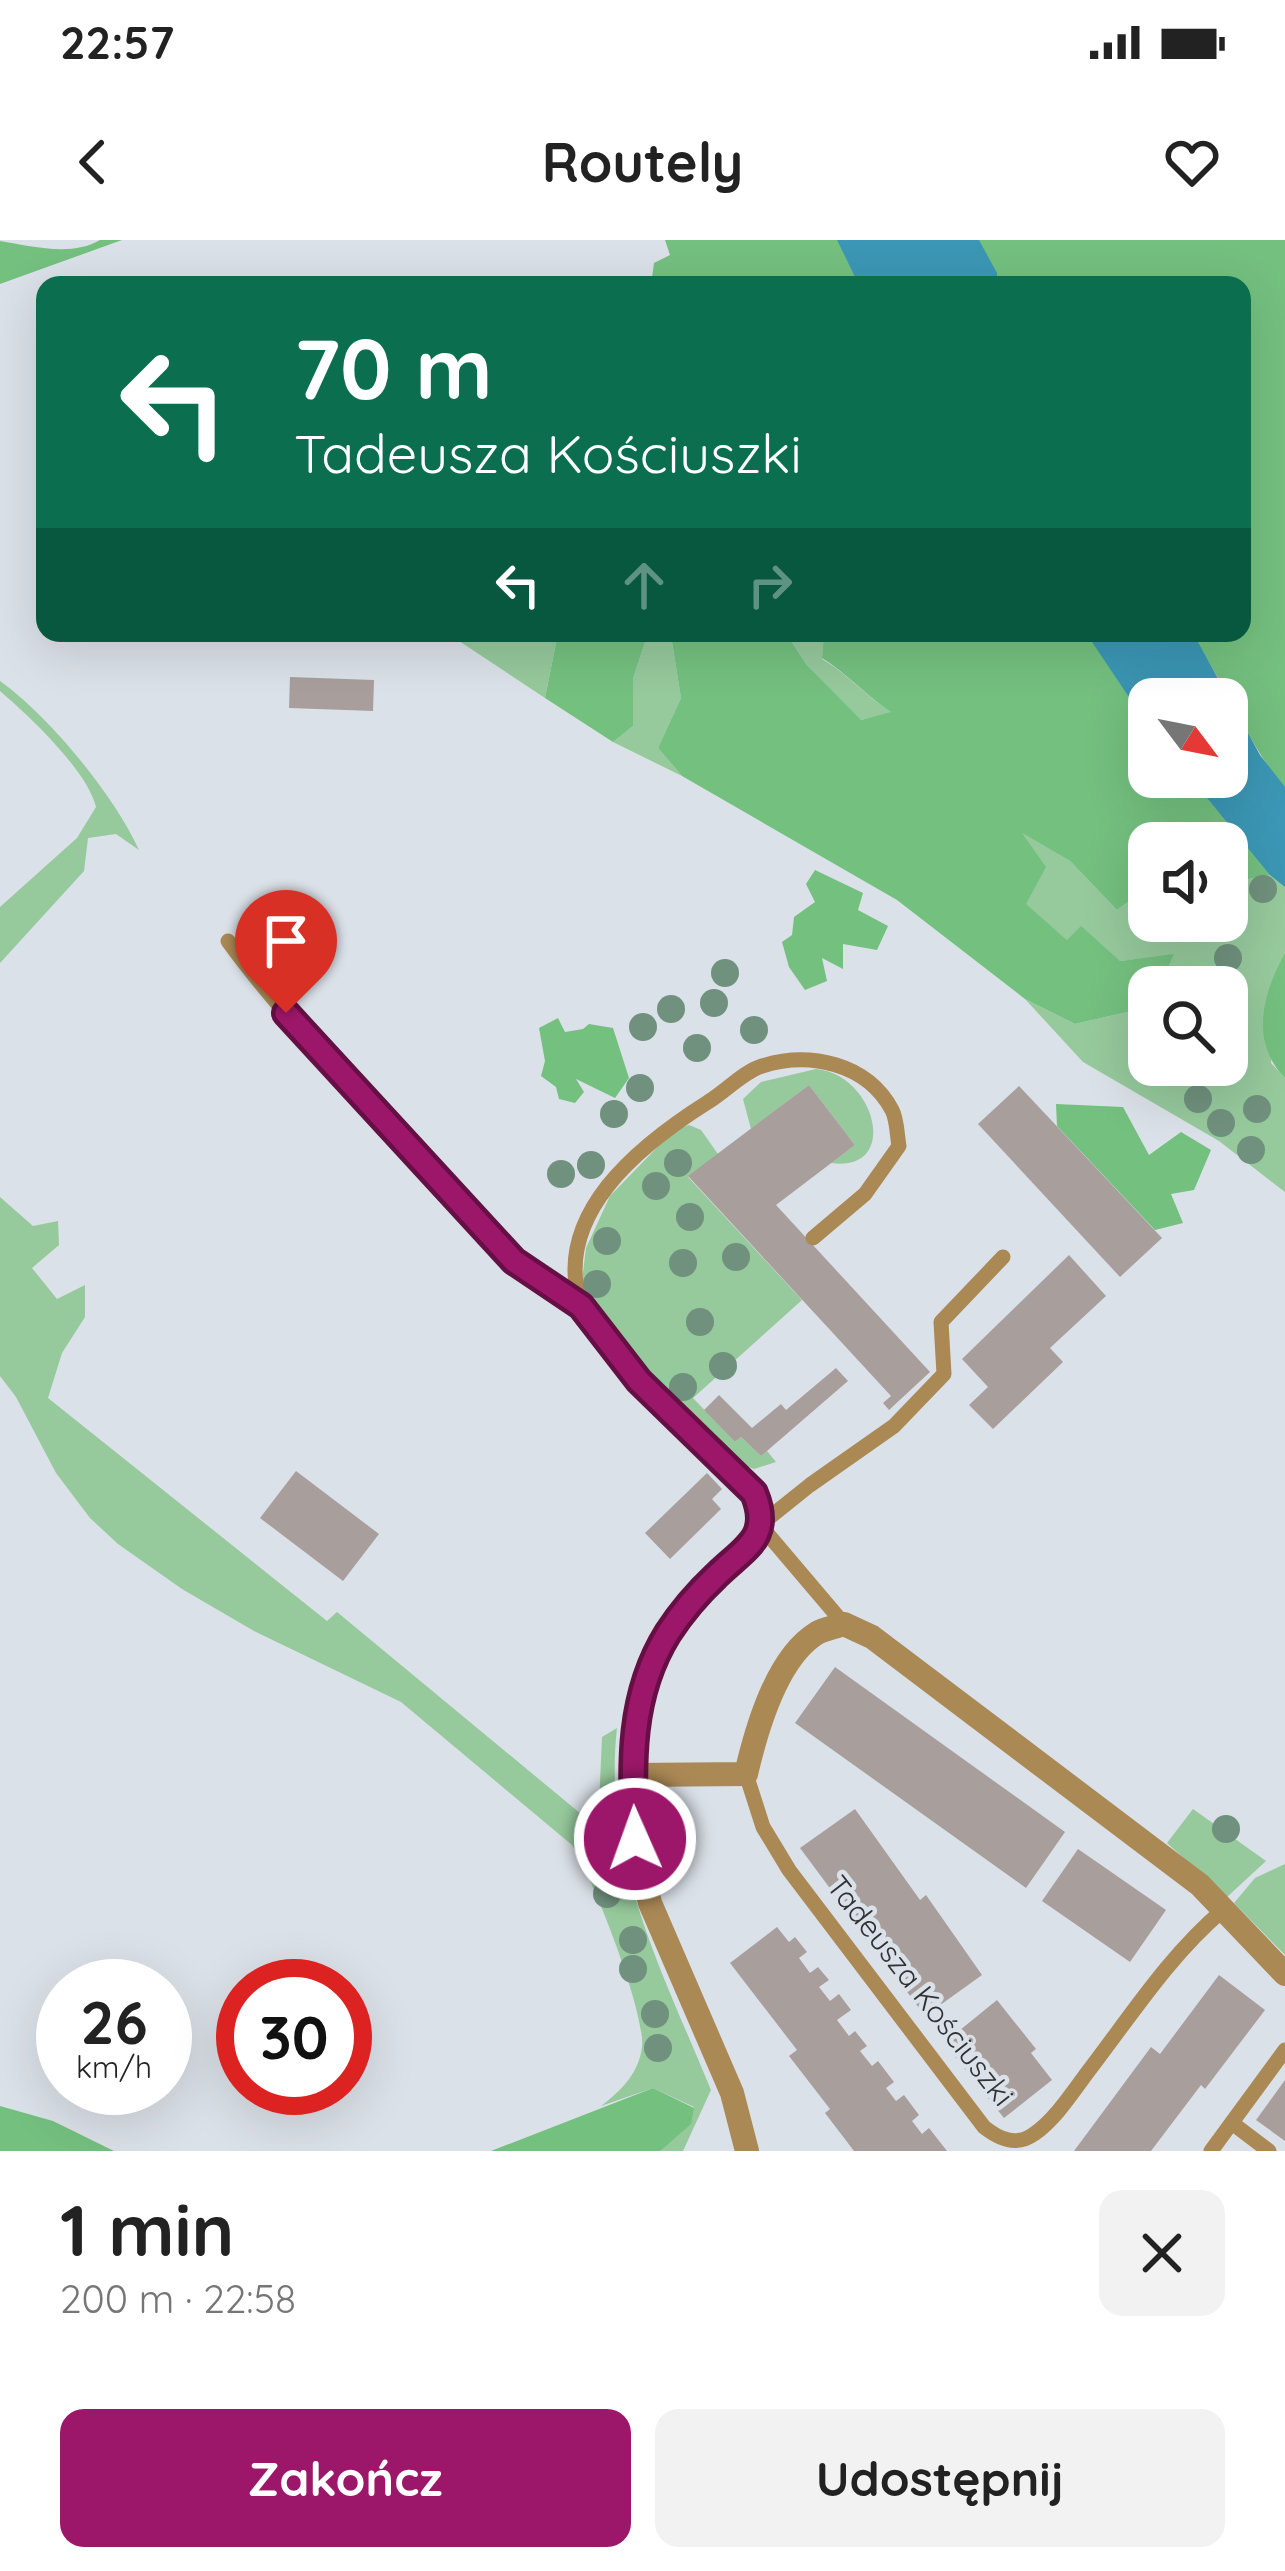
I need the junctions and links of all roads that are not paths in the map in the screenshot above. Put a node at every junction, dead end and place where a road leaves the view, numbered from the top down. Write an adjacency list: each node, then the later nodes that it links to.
1 (228, 941): 4 (lane)
2 (814, 1238): 4 (lane)
3 (1003, 1257): 5 (lane)
4 (581, 1306): 5 (street)
5 (760, 1525): 6 (lane); 8 (street)
6 (844, 1624): 7 (street); 9 (street)
7 (746, 1774): 8 (street); 9 (lane, Tadeusza Kościuszki)
8 (632, 1775): 13 (street)
9 (1223, 1910): 10 (street)
10 (1285, 1974)
11 (1285, 2050): 12 (lane)
12 (1232, 2122): 14 (lane); 15 (lane)
13 (747, 2151)
14 (1211, 2151)
15 (1269, 2151)

